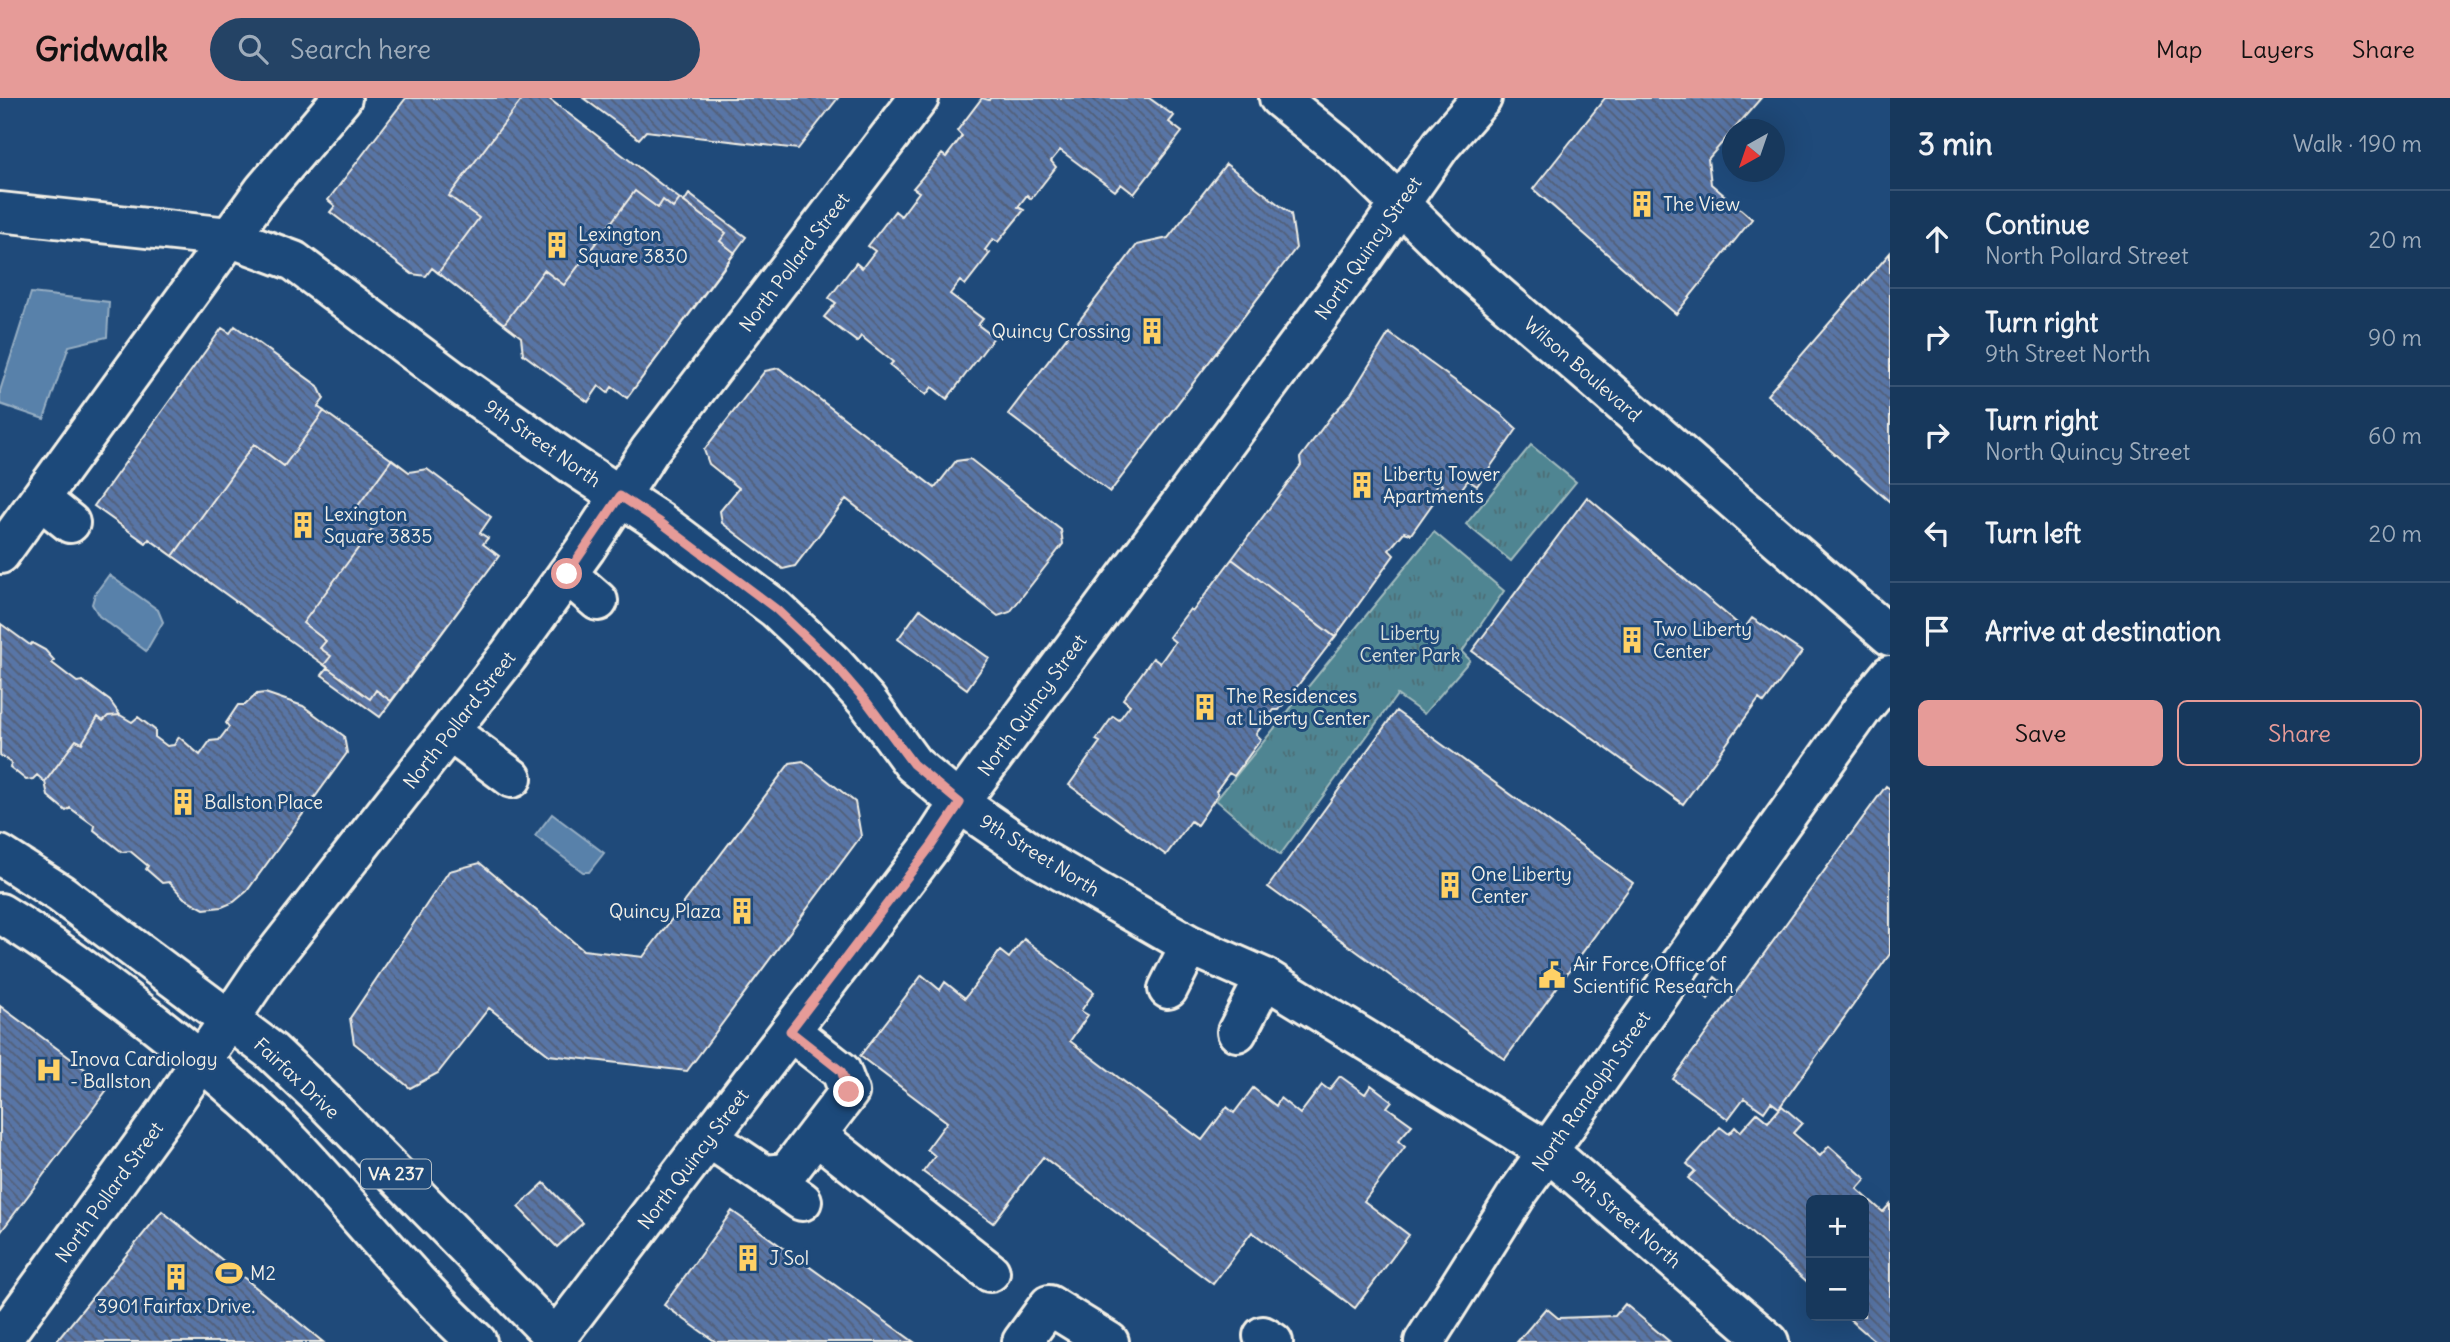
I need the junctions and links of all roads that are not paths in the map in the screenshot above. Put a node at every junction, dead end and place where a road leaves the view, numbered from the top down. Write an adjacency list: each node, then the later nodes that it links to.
1 (342, 98): 7 (street)
2 (919, 98): 8 (street, North Pollard Street)
3 (1279, 98): 5 (street, Wilson Boulevard)
4 (1482, 98): 5 (street, North Quincy Street)
5 (1400, 203): 14 (street, Wilson Boulevard); 18 (street, North Quincy Street)
6 (0, 212): 7 (street, 9th Street North)
7 (229, 237): 8 (street, 9th Street North); 9 (street)
8 (620, 496): 12 (street, North Pollard Street); 18 (street, 9th Street North)
9 (40, 499): 10 (street); 11 (street)
10 (71, 523)
11 (0, 554)
12 (567, 574): 13 (street); 16 (street, North Pollard Street)
13 (598, 601)
14 (1890, 636)
15 (1890, 675): 30 (street, North Randolph Street)
16 (450, 732): 17 (street); 24 (street, North Pollard Street)
17 (512, 778)
18 (960, 803): 21 (street, 9th Street North); 25 (street, North Quincy Street)
19 (0, 855): 24 (street, Fairfax Drive / VA 237)
20 (0, 914): 27 (street, VA 237)
21 (1190, 945): 22 (street, 9th Street North); 23 (street)
22 (1265, 978): 26 (street); 30 (street, 9th Street North)
23 (1168, 989)
24 (229, 1018): 27 (street, North Pollard Street); 34 (street, Fairfax Drive / VA 237)
25 (790, 1031): 28 (street); 29 (street, North Quincy Street)
26 (1237, 1032)
27 (201, 1060): 35 (street, North Pollard Street); 36 (street, VA 237)
28 (816, 1135): 31 (street); 33 (street)
29 (709, 1138): 31 (street); 34 (street, North Quincy Street)
30 (1549, 1152): 39 (street, North Randolph Street); 40 (street, 9th Street North)
31 (764, 1175): 32 (street)
32 (802, 1201)
33 (990, 1272)
34 (556, 1341)
35 (0, 1342)
36 (477, 1342)
37 (1023, 1342): 38 (street)
38 (1109, 1342)
39 (1424, 1342)
40 (1769, 1342)

